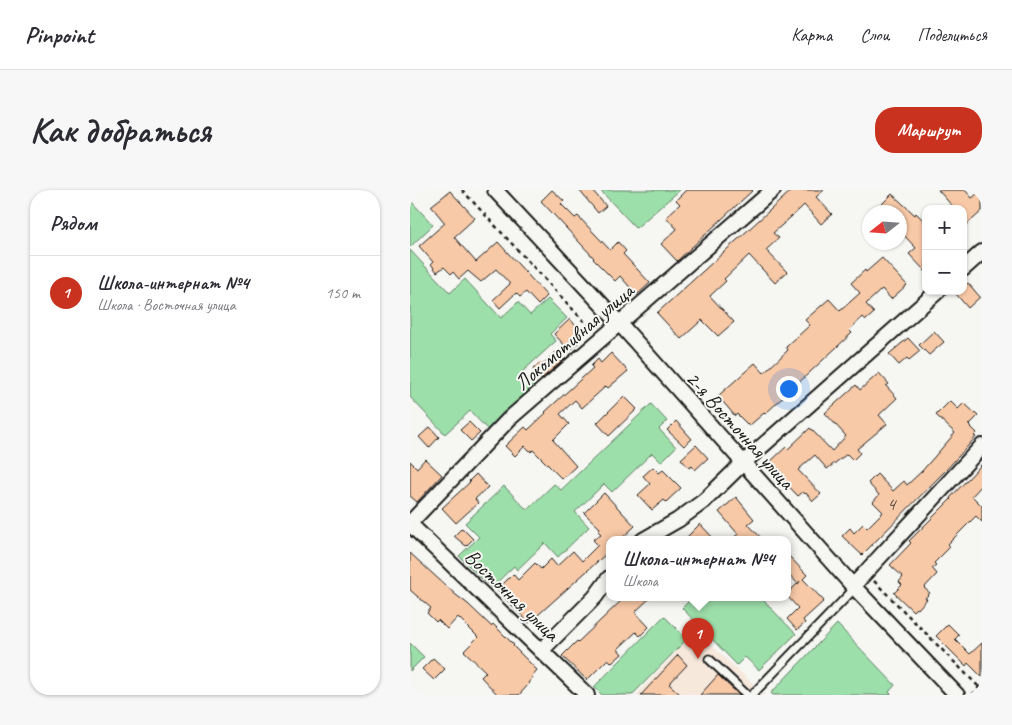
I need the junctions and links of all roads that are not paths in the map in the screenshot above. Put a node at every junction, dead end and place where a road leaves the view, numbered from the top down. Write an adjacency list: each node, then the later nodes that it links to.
1 (495, 190): 6 (street, 2-я Восточная улица)
2 (773, 190): 6 (street, Локомотивная улица)
3 (982, 252): 4 (street)
4 (967, 265)
5 (933, 295): 8 (street)
6 (620, 324): 8 (street, 2-я Восточная улица); 9 (street, Локомотивная улица)
7 (982, 446): 12 (street)
8 (743, 463): 10 (street); 12 (street, 2-я Восточная улица)
9 (410, 524): 13 (street, Восточная улица)
10 (650, 536)
11 (606, 582): 13 (street)
12 (854, 587): 17 (lane); 18 (street, 2-я Восточная улица)
13 (541, 651): 15 (street, Восточная улица)
14 (709, 659): 16 (lane)
15 (587, 695)
16 (747, 695)
17 (752, 695)
18 (957, 695)

